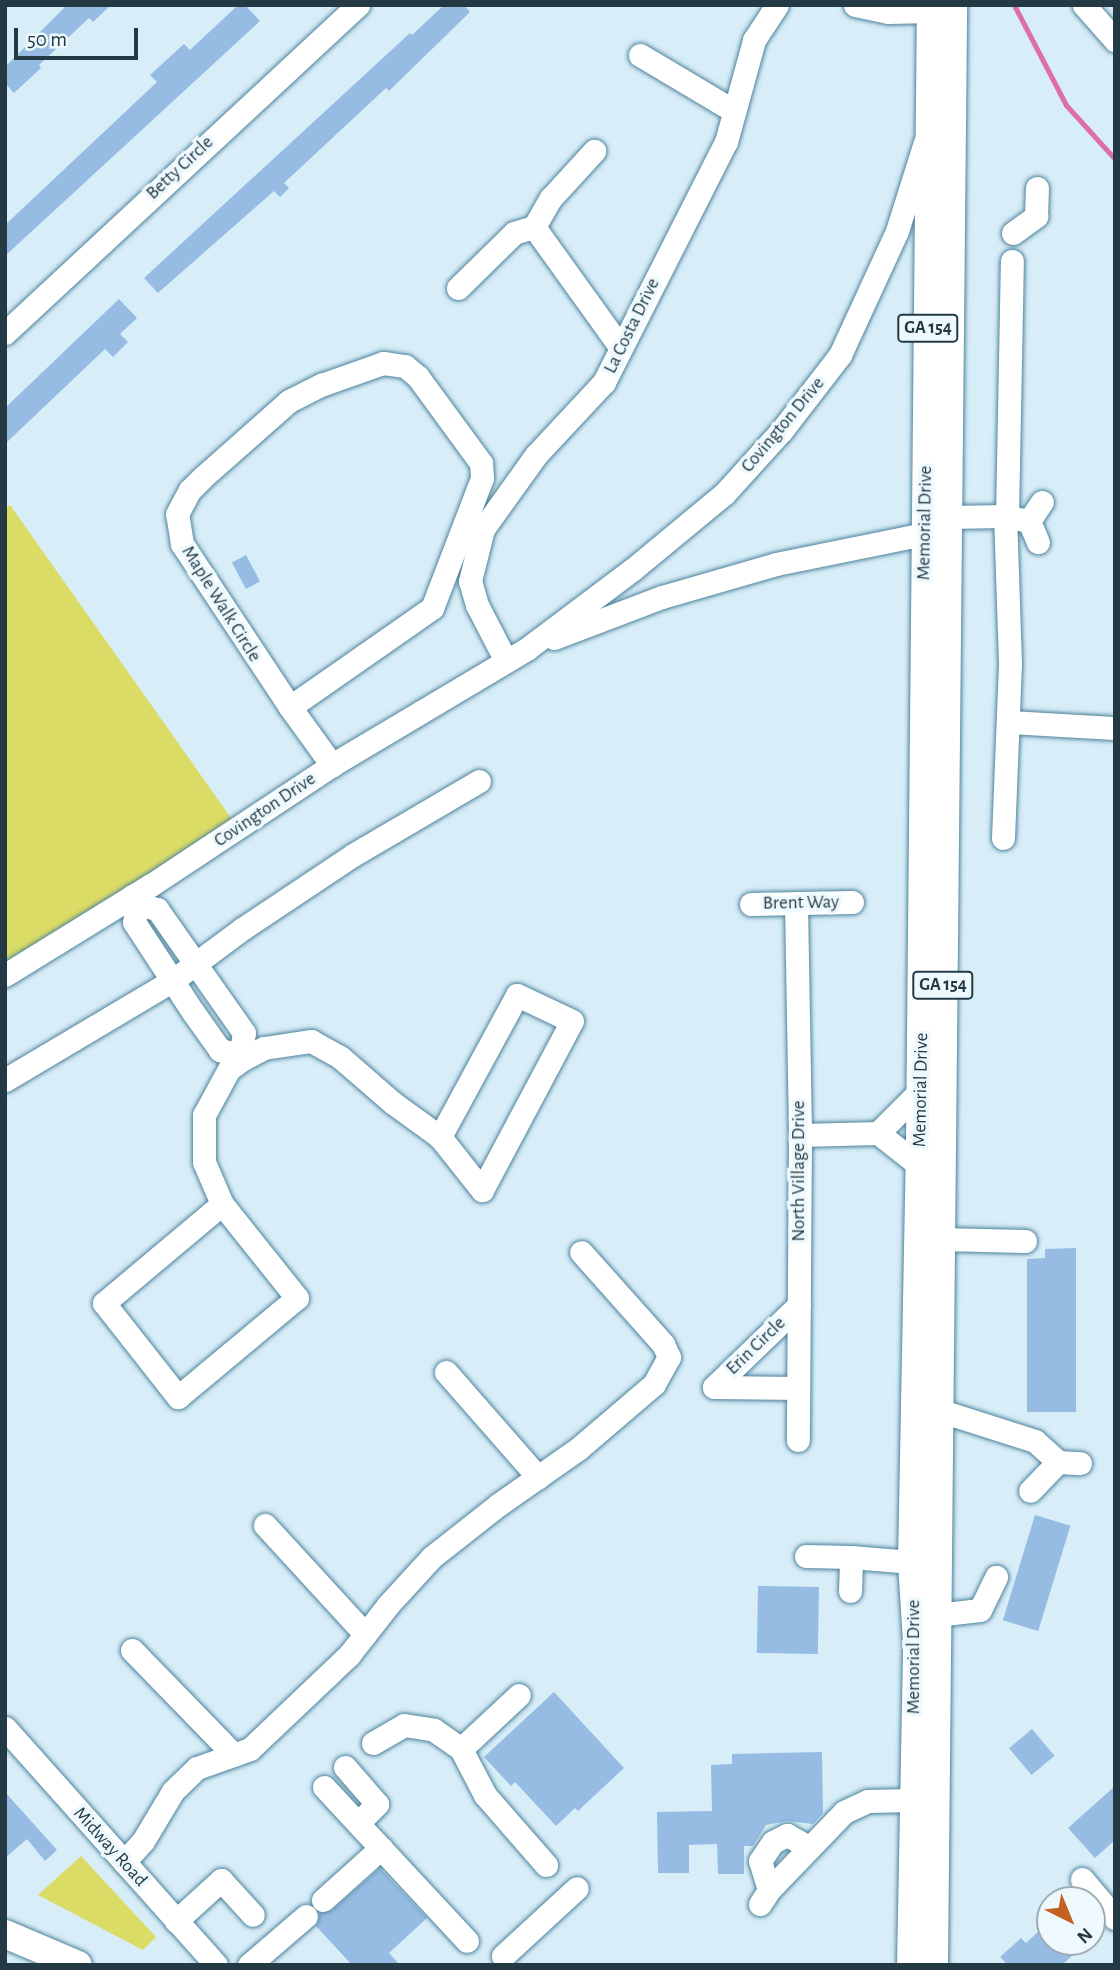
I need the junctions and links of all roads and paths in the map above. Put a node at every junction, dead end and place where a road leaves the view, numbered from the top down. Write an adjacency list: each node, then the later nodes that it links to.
1 (358, 5): 16 (street, Betty Circle)
2 (777, 5): 8 (street, La Costa Drive)
3 (855, 5): 5 (street)
4 (1084, 5): 6 (street)
5 (938, 7): 9 (main road, Memorial Drive / GA 154); 19 (main road, Memorial Drive / GA 154)
6 (1115, 40)
7 (639, 55): 8 (street)
8 (734, 111): 17 (street, La Costa Drive)
9 (931, 122): 20 (main road, Memorial Drive / GA 154); 22 (street, Covington Drive)
10 (594, 151): 12 (street)
11 (1037, 188): 13 (street)
12 (534, 227): 15 (street); 17 (street)
13 (1013, 233)
14 (1012, 261): 18 (street)
15 (458, 288)
16 (5, 333)
17 (621, 348): 23 (street, La Costa Drive)
18 (1021, 514): 19 (street); 21 (street); 25 (street)
19 (947, 517): 20 (street, Covington Drive); 47 (main road, Memorial Drive / GA 154)
20 (924, 534): 22 (street, Covington Drive); 41 (main road, Memorial Drive / GA 154)
21 (1038, 542)
22 (528, 648): 23 (street, Covington Drive)
23 (506, 661): 27 (street, Covington Drive)
24 (290, 707): 24 (street, Maple Walk Circle); 27 (street, Maple Walk Circle)
25 (1008, 722): 26 (street); 29 (street)
26 (1111, 729)
27 (332, 765): 30 (street, Covington Drive)
28 (479, 781): 36 (street)
29 (1003, 838)
30 (134, 900): 34 (street); 35 (street); 37 (street, Covington Drive)
31 (852, 902): 32 (street, Brent Way)
32 (796, 903): 33 (street, Brent Way); 43 (street, North Village Drive)
33 (751, 904)
34 (169, 926): 35 (street); 36 (street)
35 (146, 941): 38 (street)
36 (196, 964): 38 (street); 39 (street)
37 (5, 975)
38 (172, 981): 39 (street); 40 (street)
39 (242, 1057): 44 (street); 46 (street)
40 (5, 1080)
41 (921, 1090): 42 (street); 45 (main road, Memorial Drive / GA 154)
42 (878, 1133): 43 (street); 45 (street)
43 (800, 1135): 50 (street, North Village Drive)
44 (440, 1137): 44 (street)
45 (920, 1166): 60 (main road, Memorial Drive / GA 154)
46 (222, 1204): 46 (street)
47 (940, 1239): 48 (street); 53 (main road, Memorial Drive / GA 154)
48 (1025, 1241)
49 (580, 1252): 55 (street)
50 (799, 1305): 52 (street, North Village Drive); 52 (street, Erin Circle)
51 (446, 1372): 55 (street)
52 (798, 1388): 54 (street, North Village Drive)
53 (938, 1410): 56 (street); 63 (main road, Memorial Drive / GA 154)
54 (798, 1440)
55 (538, 1477): 64 (street)
56 (1030, 1491)
57 (265, 1525): 64 (street)
58 (806, 1556): 59 (street)
59 (851, 1558): 60 (street); 62 (street)
60 (912, 1562): 73 (main road, Memorial Drive / GA 154)
61 (996, 1577): 63 (street)
62 (850, 1591)
63 (936, 1615): 91 (main road, Memorial Drive / GA 154)
64 (365, 1634): 70 (street)
65 (132, 1650): 70 (street)
66 (519, 1695): 69 (street)
67 (5, 1728): 76 (street, Midway Road)
68 (373, 1743): 69 (street)
69 (461, 1749): 77 (street)
70 (234, 1755): 76 (street)
71 (345, 1767): 74 (street)
72 (324, 1787): 74 (street)
73 (912, 1800): 80 (street); 90 (main road, Memorial Drive / GA 154)
74 (358, 1823): 75 (street)
75 (382, 1848): 85 (street); 89 (street)
76 (124, 1862): 83 (street, Midway Road)
77 (546, 1865)
78 (1082, 1879): 82 (street)
79 (577, 1888): 86 (street)
80 (765, 1897)
81 (253, 1916): 83 (street)
82 (1115, 1918)
83 (176, 1921): 88 (street, Midway Road)
84 (5, 1934): 87 (main road)
85 (467, 1941)
86 (503, 1956)
87 (78, 1965)
88 (216, 1965)
89 (249, 1965)
90 (911, 1965)
91 (933, 1965)

